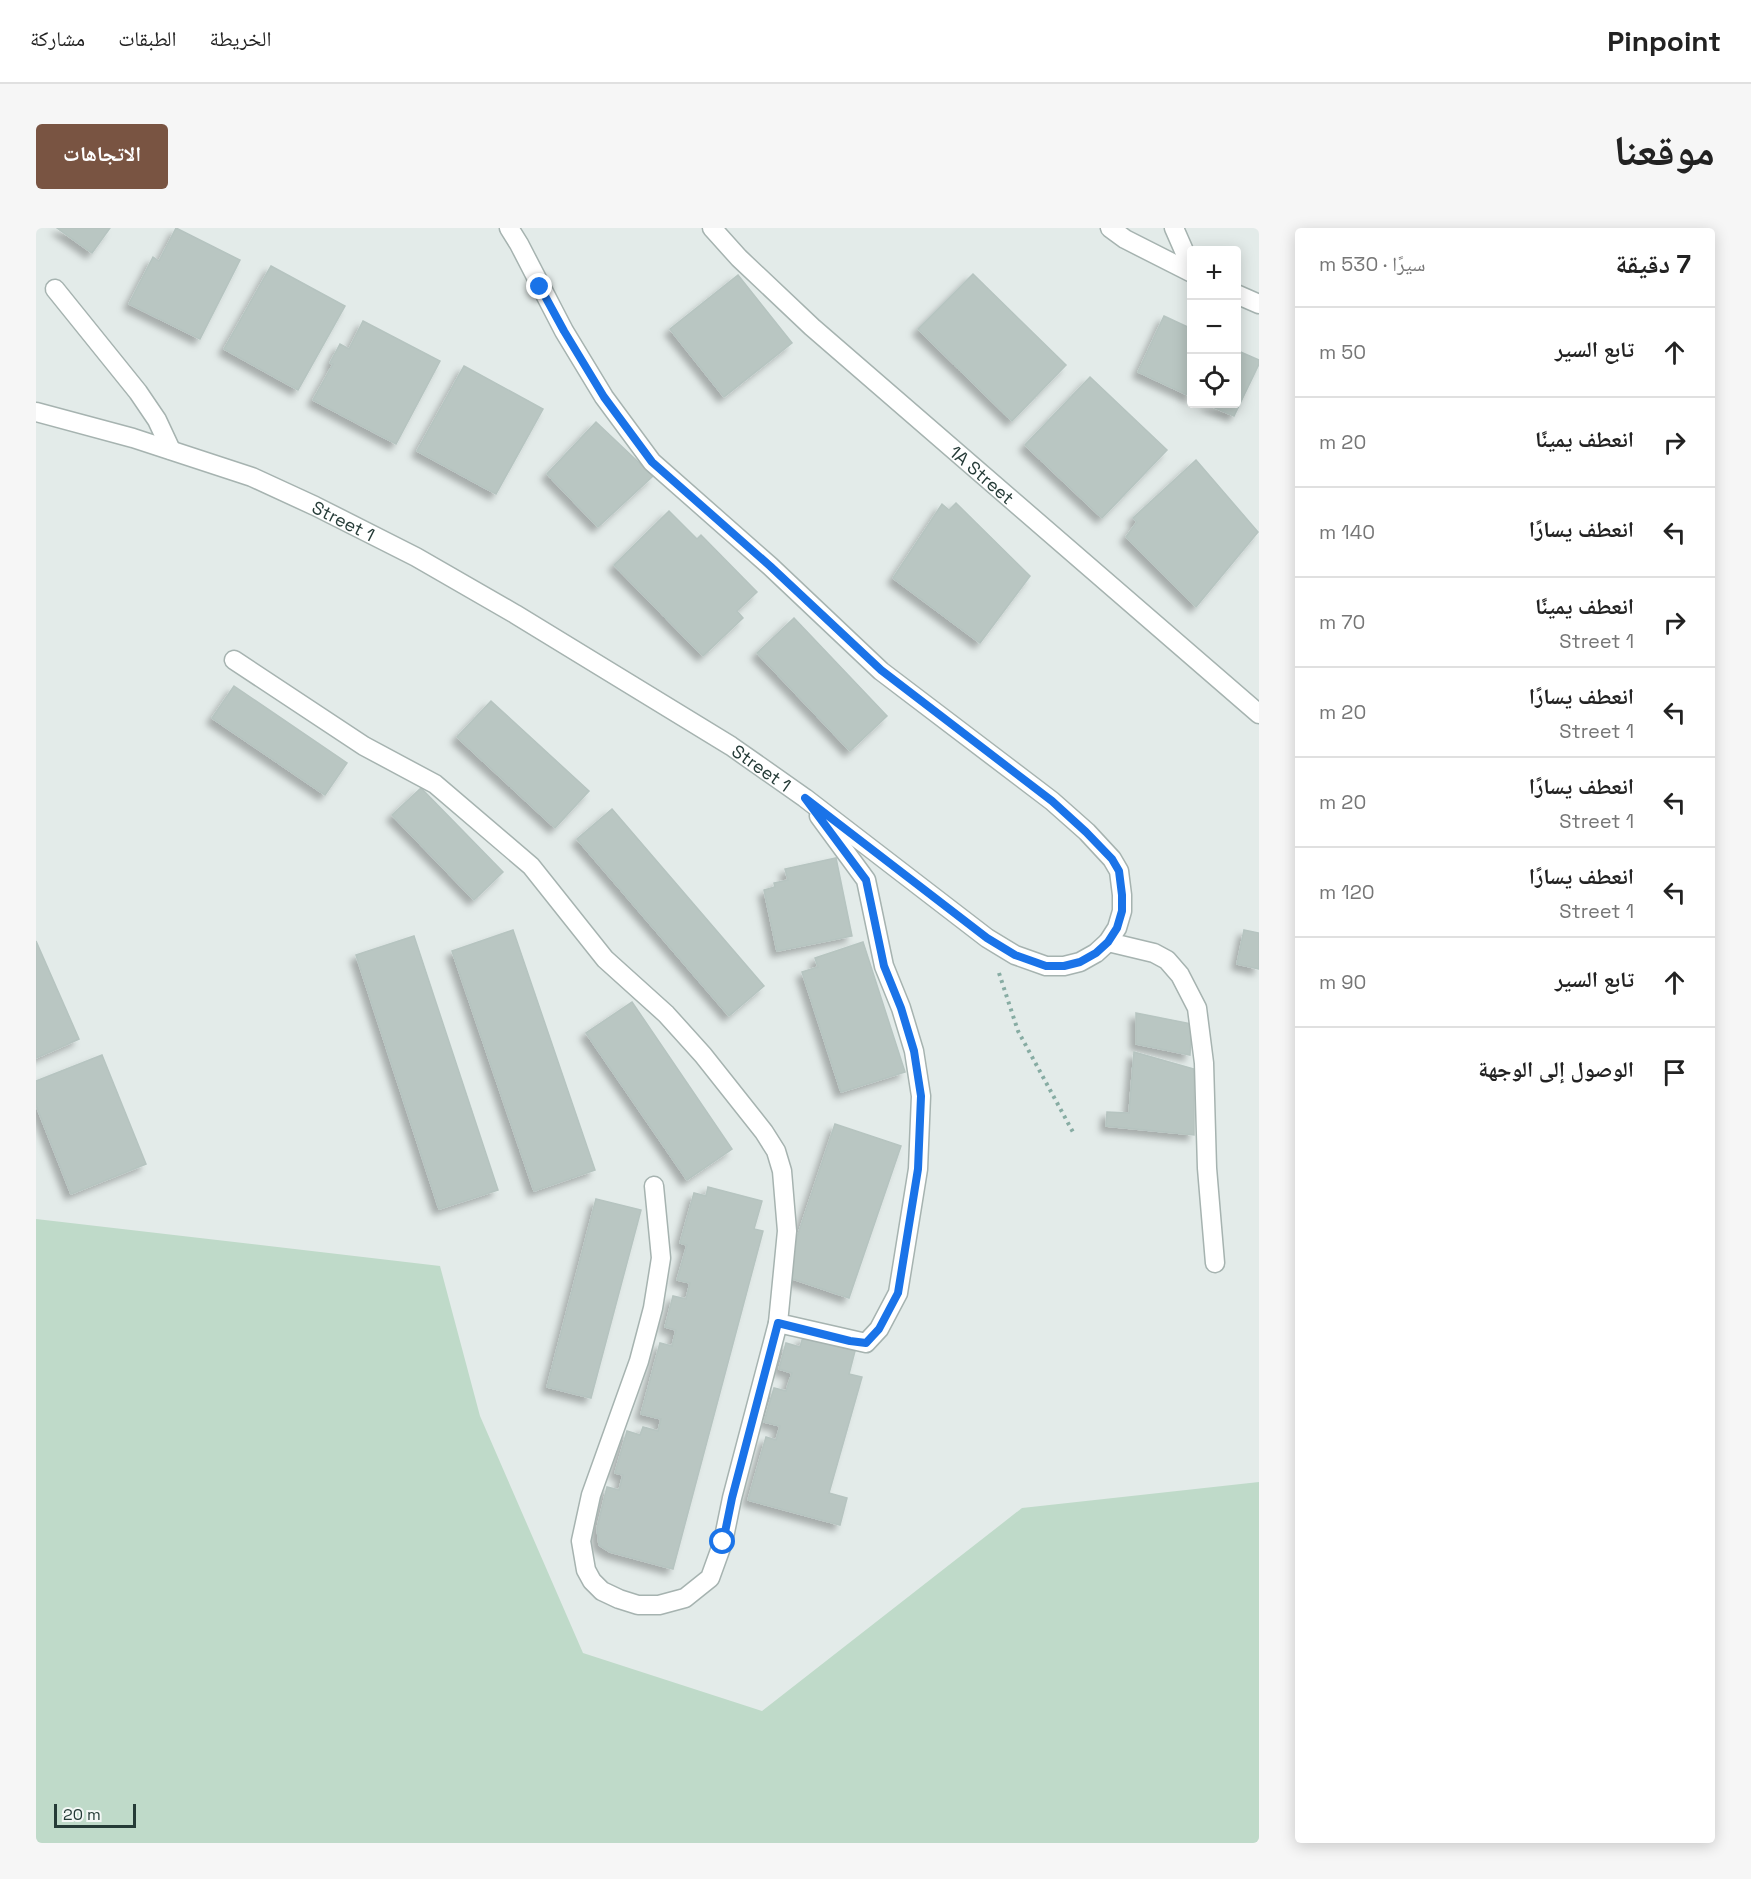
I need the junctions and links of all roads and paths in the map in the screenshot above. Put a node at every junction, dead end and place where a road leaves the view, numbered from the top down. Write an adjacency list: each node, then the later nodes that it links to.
1 (509, 228): 16 (street)
2 (712, 228): 13 (street, 1A Street)
3 (1110, 228): 6 (street)
4 (1174, 228): 5 (street)
5 (1187, 261)
6 (1187, 269)
7 (55, 289): 11 (street)
8 (1241, 296): 9 (street)
9 (1259, 304)
10 (36, 412): 11 (street, Street 1)
11 (171, 450): 14 (street, Street 1)
12 (234, 660): 20 (street)
13 (1259, 714)
14 (805, 798): 15 (street, Street 1); 20 (street)
15 (987, 938): 16 (street, Street 1); 17 (path)
16 (1108, 942): 19 (street)
17 (1074, 1134)
18 (654, 1186): 20 (street)
19 (1215, 1263)
20 (778, 1323)

